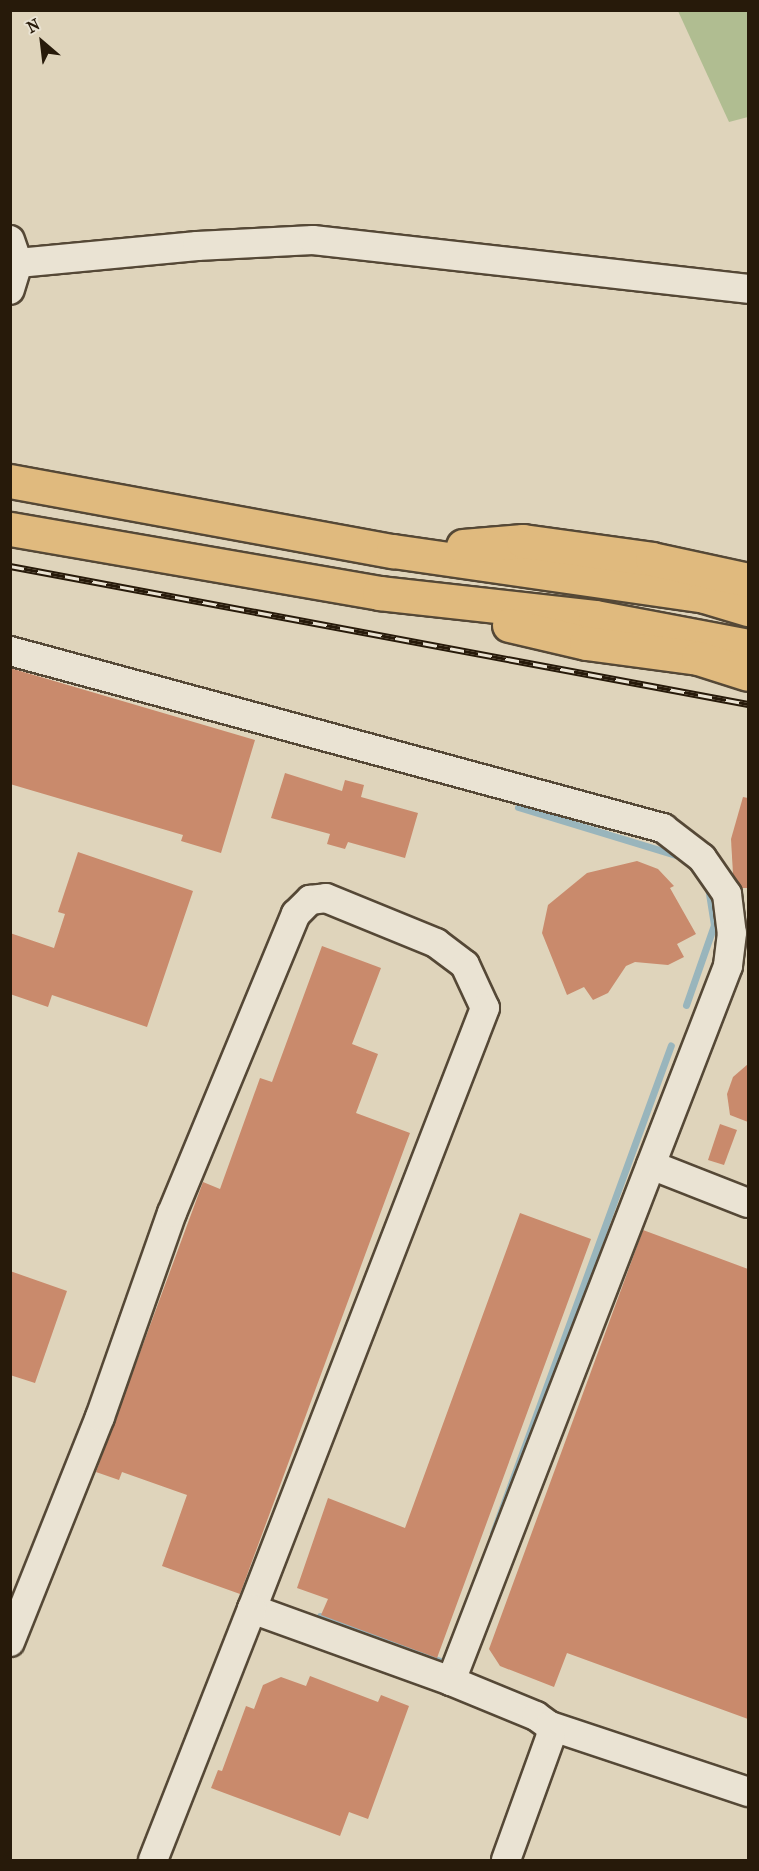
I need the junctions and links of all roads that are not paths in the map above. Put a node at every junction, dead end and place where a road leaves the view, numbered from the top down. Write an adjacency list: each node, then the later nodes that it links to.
1 (13, 264): 2 (street)
2 (748, 289)
3 (10, 482): 5 (highway)
4 (10, 529): 7 (highway)
5 (393, 551): 6 (highway); 8 (highway)
6 (748, 580)
7 (379, 593): 9 (highway); 11 (highway)
8 (748, 609)
9 (748, 646)
10 (10, 651): 12 (street)
11 (748, 674)
12 (651, 1165): 13 (street); 16 (street)
13 (748, 1203)
14 (252, 1609): 15 (street); 16 (street); 19 (street)
15 (10, 1642)
16 (451, 1681): 17 (street)
17 (550, 1726): 18 (street); 20 (street)
18 (748, 1792)
19 (153, 1860)
20 (506, 1860)

